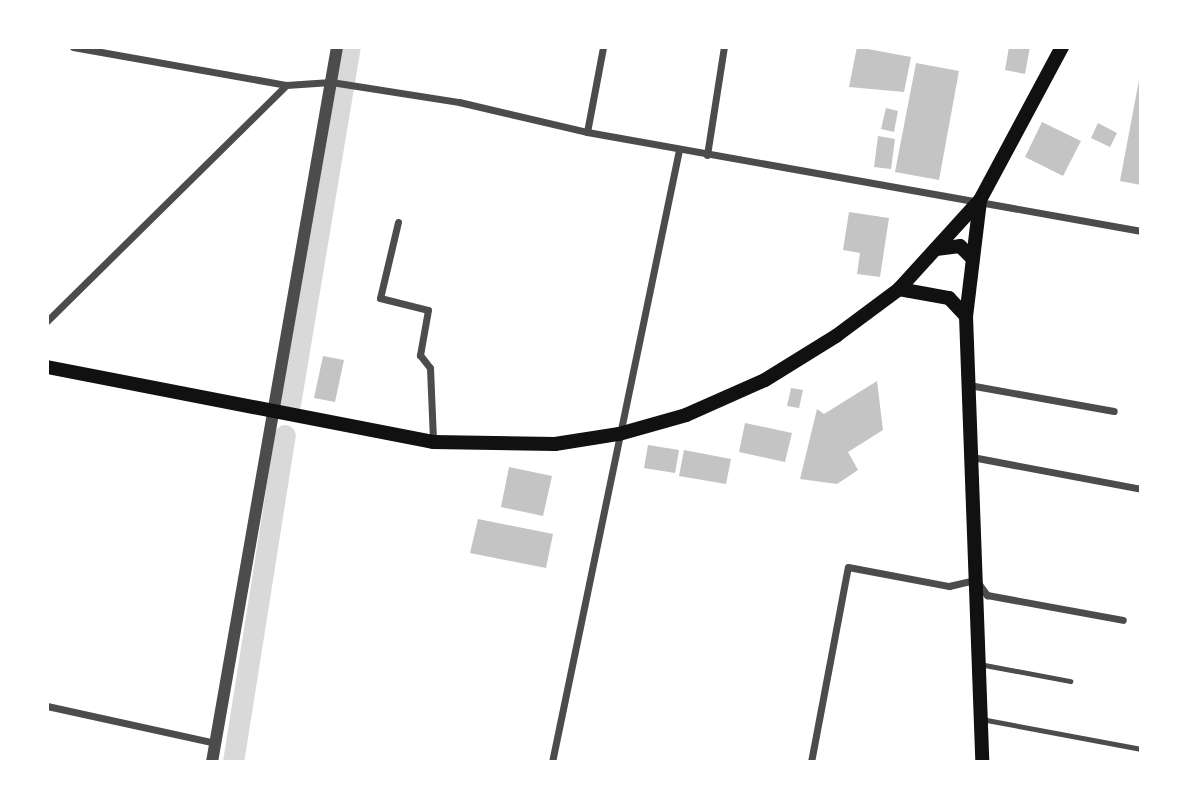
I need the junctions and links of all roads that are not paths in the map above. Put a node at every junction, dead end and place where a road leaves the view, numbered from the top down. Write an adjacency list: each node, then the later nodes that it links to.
1 (73, 47): 7 (street)
2 (338, 47): 6 (street)
3 (603, 47): 8 (street)
4 (724, 47): 10 (street)
5 (1062, 47): 11 (main road)
6 (331, 82): 7 (street); 8 (street); 22 (street)
7 (286, 85): 18 (street)
8 (587, 132): 9 (street)
9 (680, 150): 10 (street); 23 (street)
10 (707, 155): 11 (street)
11 (981, 200): 13 (street); 14 (main road); 15 (main road)
12 (398, 222): 24 (street)
13 (1141, 231)
14 (935, 250): 15 (main road); 16 (main road)
15 (971, 257): 17 (main road)
16 (899, 289): 17 (main road); 23 (main road)
17 (967, 316): 20 (main road)
18 (47, 321)
19 (47, 367): 22 (main road)
20 (969, 385): 21 (street); 25 (main road)
21 (1114, 411)
22 (272, 414): 24 (main road); 33 (street)
23 (619, 434): 24 (main road); 36 (street)
24 (433, 442)
25 (972, 457): 26 (street); 27 (main road)
26 (1141, 489)
27 (976, 580): 28 (street); 29 (main road); 37 (street)
28 (1123, 620)
29 (979, 664): 30 (lane); 32 (main road)
30 (1070, 681)
31 (47, 706): 33 (street)
32 (981, 719): 34 (lane); 38 (main road)
33 (215, 743): 35 (street)
34 (1141, 749)
35 (212, 762)
36 (552, 762)
37 (811, 762)
38 (982, 762)

